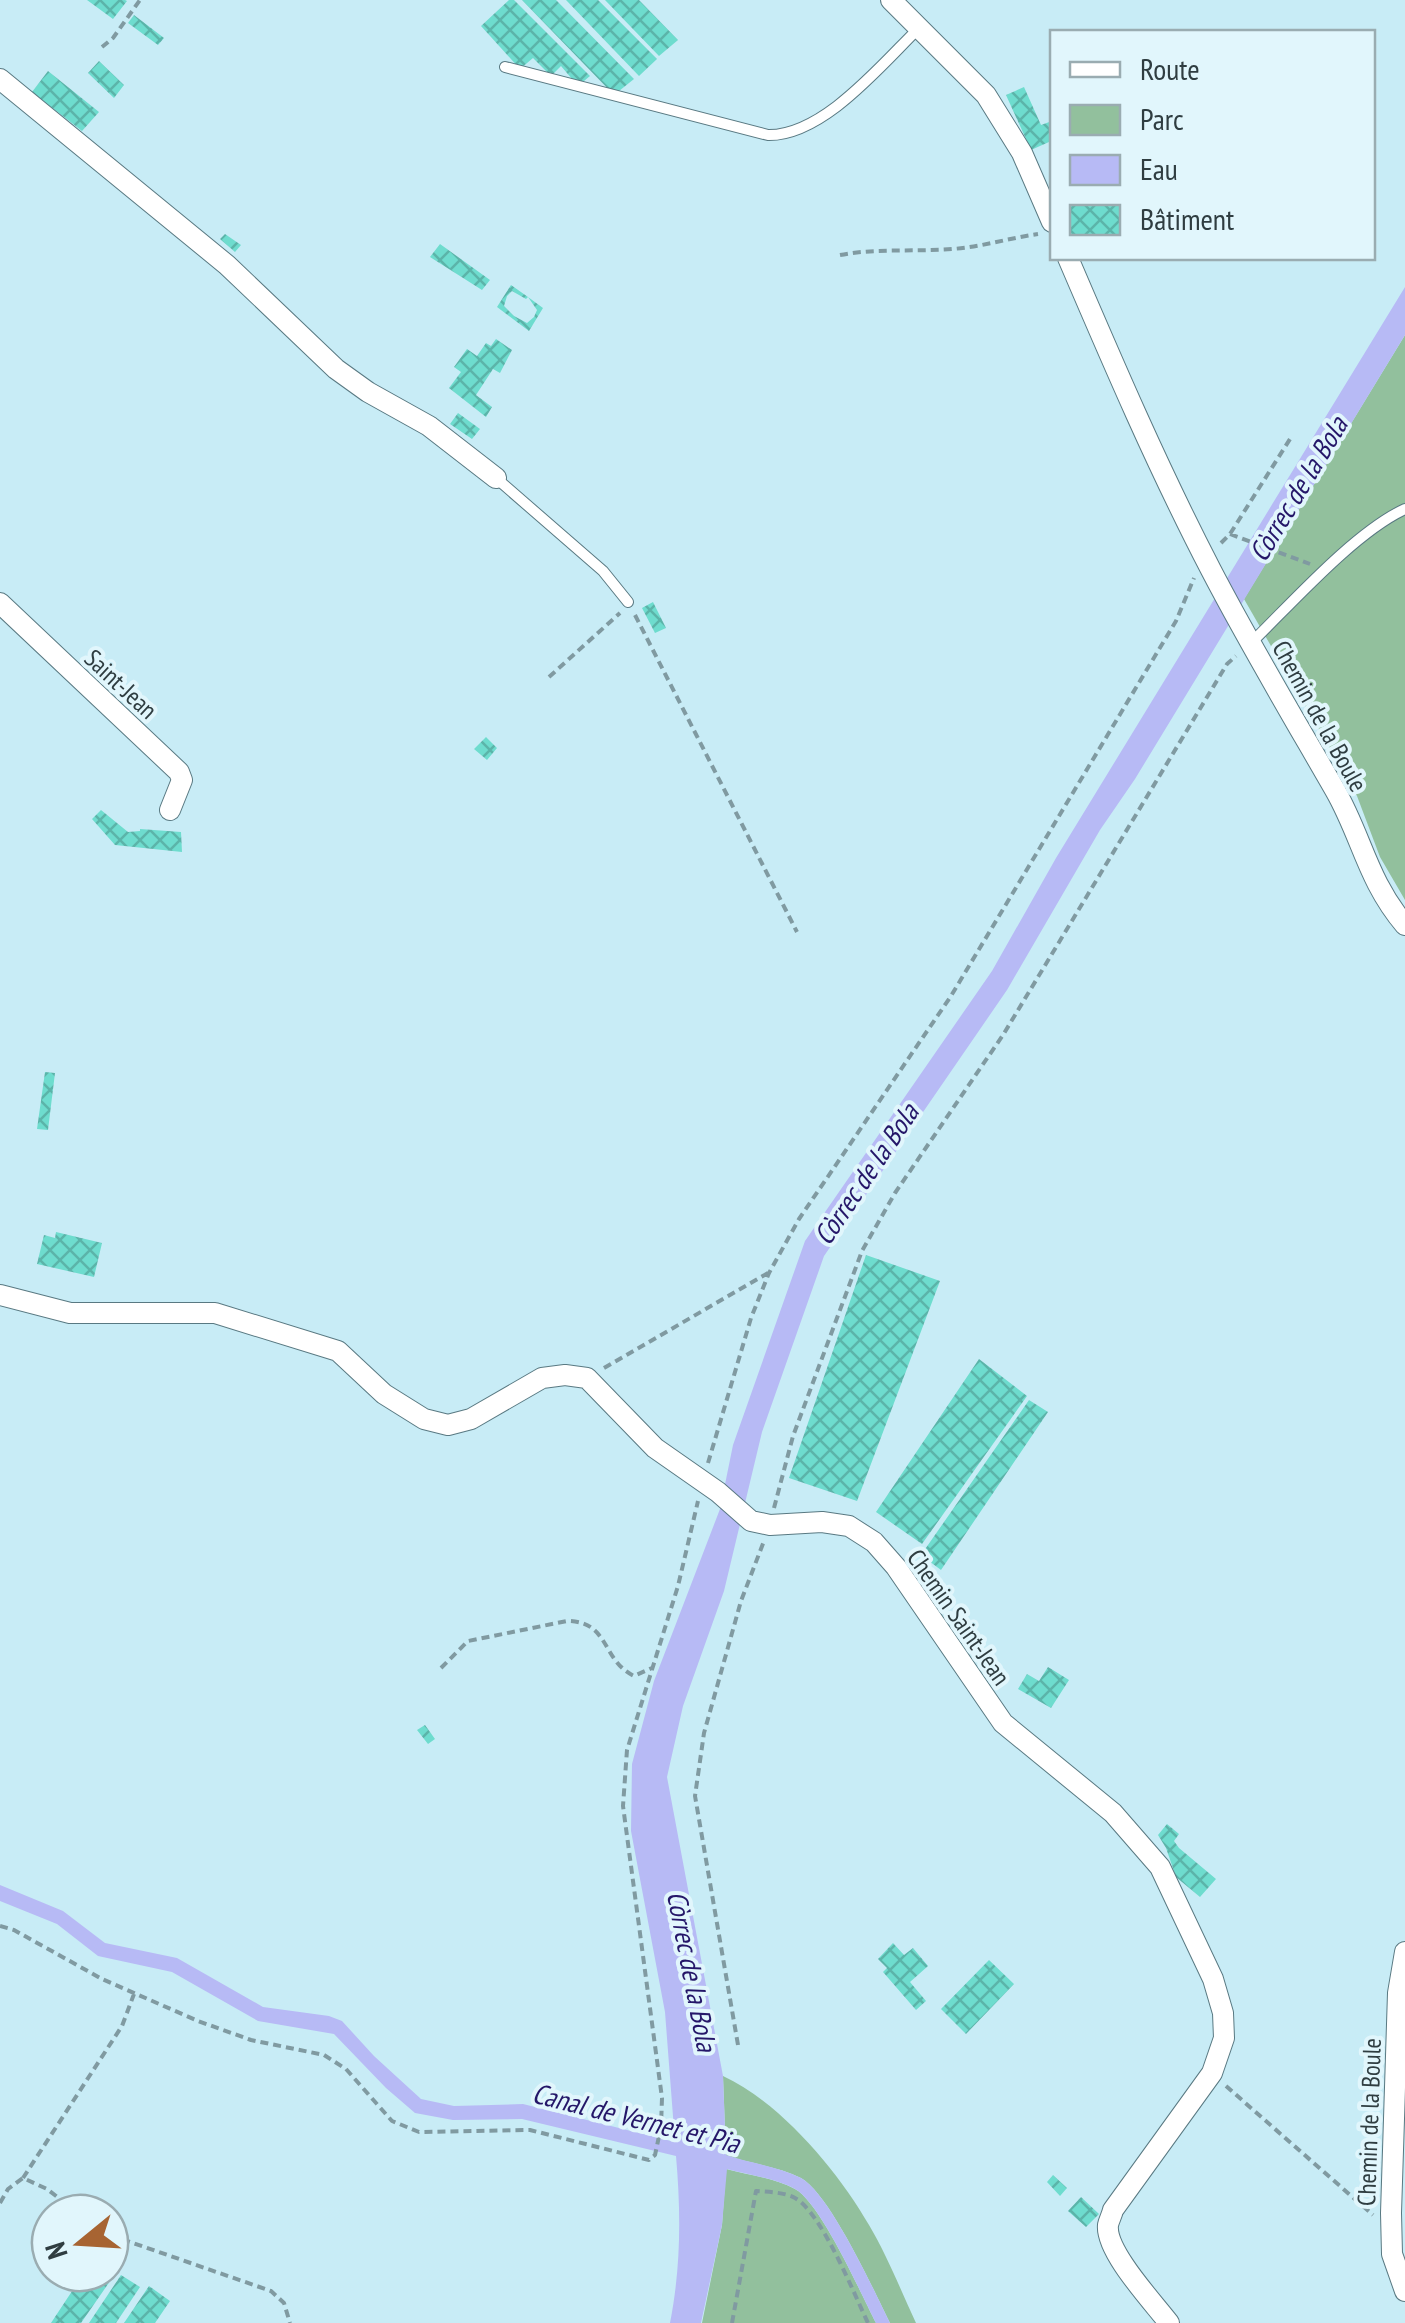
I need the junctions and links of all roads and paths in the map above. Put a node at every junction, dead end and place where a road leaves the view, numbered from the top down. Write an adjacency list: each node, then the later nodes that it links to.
1 (140, 0): 4 (path)
2 (890, 0): 3 (street)
3 (919, 28): 5 (lane); 7 (street)
4 (102, 47)
5 (505, 67)
6 (0, 79): 12 (street)
7 (1050, 218)
8 (1050, 232): 9 (path)
9 (840, 255)
10 (1069, 260): 15 (street, Chemin de la Boule)
11 (1290, 439): 14 (path)
12 (496, 478): 17 (lane)
13 (1405, 509): 16 (lane)
14 (1230, 534): 15 (path); 16 (path)
15 (1208, 563): 19 (street, Chemin de la Boule); 24 (path)
16 (1326, 570): 19 (lane)
17 (628, 602): 20 (path); 23 (path)
18 (0, 603): 21 (street, Saint-Jean)
19 (1249, 640): 22 (street, Chemin de la Boule); 28 (path)
20 (549, 677)
21 (170, 810)
22 (1405, 925)
23 (797, 932)
24 (769, 1272): 26 (path); 27 (path)
25 (0, 1295): 26 (street)
26 (587, 1378): 27 (street)
27 (710, 1487): 28 (street); 30 (path)
28 (761, 1523): 34 (path); 35 (street, Chemin Saint-Jean)
29 (441, 1668): 30 (path)
30 (652, 1668): 33 (path)
31 (0, 1926): 33 (path)
32 (1405, 1952): 39 (street, Chemin de la Boule)
33 (134, 1994): 36 (path)
34 (738, 2044)
35 (1212, 2073): 39 (path); 45 (street, Chemin Saint-Jean)
36 (23, 2178): 37 (path); 38 (path)
37 (52, 2193)
38 (0, 2203)
39 (1391, 2231): 41 (street, Chemin de la Boule)
40 (130, 2243): 42 (path)
41 (1405, 2291)
42 (290, 2323)
43 (732, 2323): 44 (path)
44 (868, 2323)
45 (1169, 2323)

